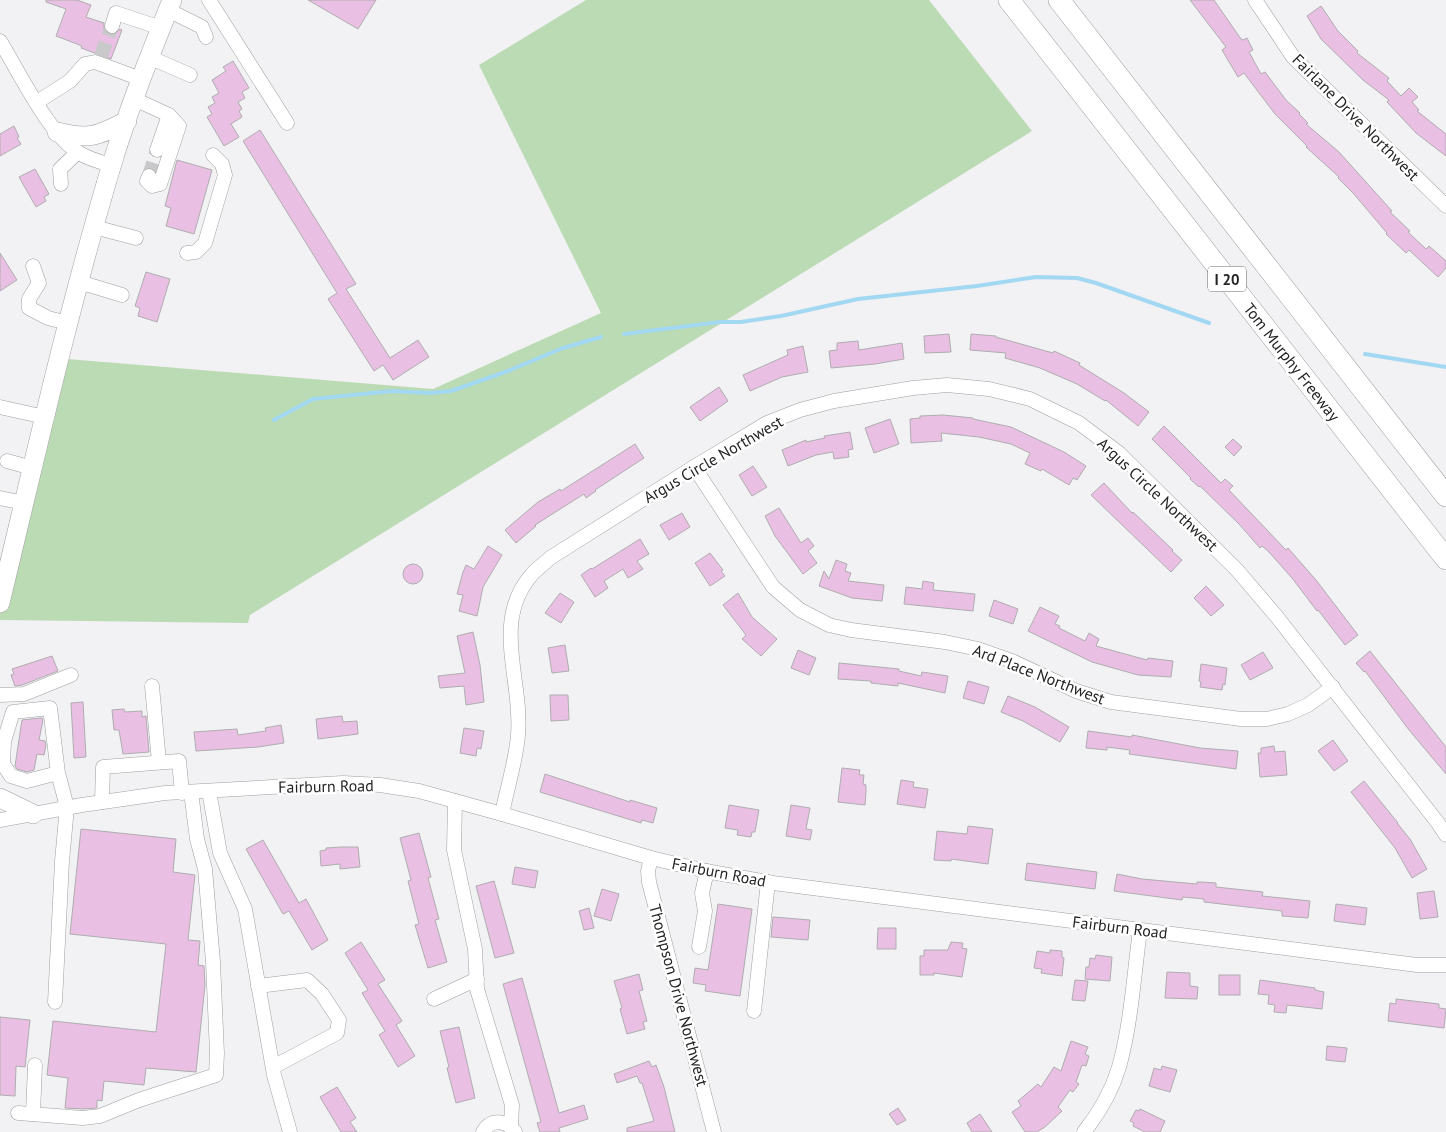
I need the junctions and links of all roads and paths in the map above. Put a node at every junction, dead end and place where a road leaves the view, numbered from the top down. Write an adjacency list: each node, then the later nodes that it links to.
1 (209, 0): 17 (street)
2 (1009, 0): 41 (highway, Tom Murphy Freeway / I 20)
3 (1059, 0): 38 (highway, I 20)
4 (1254, 0): 25 (street, Fairlane Drive Northwest)
5 (170, 5): 7 (main road); 8 (street)
6 (112, 26): 7 (street)
7 (161, 28): 10 (main road)
8 (206, 37)
9 (0, 41): 14 (street)
10 (149, 57): 11 (street); 12 (main road)
11 (190, 75)
12 (141, 79): 13 (main road); 14 (street)
13 (134, 99): 15 (street); 16 (main road)
14 (37, 102): 18 (street)
15 (169, 115): 19 (street); 23 (street)
16 (127, 121): 18 (main road); 22 (main road)
17 (287, 123)
18 (57, 132): 20 (street)
19 (157, 150)
20 (78, 152): 22 (street); 24 (street)
21 (213, 155): 28 (street)
22 (111, 165): 26 (main road)
23 (149, 176)
24 (61, 184)
25 (1446, 206)
26 (94, 227): 27 (street); 30 (main road)
27 (136, 238)
28 (187, 253)
29 (33, 266): 32 (street)
30 (78, 282): 31 (street); 32 (main road)
31 (122, 295)
32 (68, 323): 34 (main road)
33 (0, 407): 34 (street)
34 (45, 417): 37 (main road)
35 (6, 461): 37 (street)
36 (694, 466): 45 (street, Ard Place Northwest); 45 (street, Argus Circle Northwest); 57 (street, Argus Circle Northwest)
37 (32, 468): 40 (main road)
38 (1446, 495)
39 (0, 498): 40 (street)
40 (24, 504): 42 (main road)
41 (1446, 559)
42 (0, 604)
43 (71, 675): 46 (street)
44 (152, 686): 48 (street)
45 (1333, 687): 59 (street, Argus Circle Northwest)
46 (0, 695)
47 (2, 741): 49 (street); 49 (street)
48 (159, 762): 51 (street); 54 (street)
49 (58, 773): 55 (street)
50 (209, 791): 51 (street, Fairburn Road); 53 (street, Fairburn Road); 67 (street)
51 (187, 792): 54 (street, Fairburn Road); 74 (street)
52 (0, 798): 56 (main road)
53 (455, 801): 57 (street, Fairburn Road); 66 (street)
54 (102, 802): 55 (street, Fairburn Road)
55 (67, 807): 56 (street, Fairburn Road); 69 (street)
56 (33, 814): 58 (street, Fairburn Road)
57 (502, 814): 60 (street, Fairburn Road)
58 (0, 820)
59 (1446, 835)
60 (651, 858): 61 (street, Fairburn Road); 78 (street, Thompson Drive Northwest)
61 (707, 871): 62 (street, Fairburn Road); 64 (street)
62 (768, 882): 63 (street, Fairburn Road); 70 (street)
63 (1140, 930): 65 (street, Fairburn Road); 79 (street)
64 (700, 947)
65 (1446, 965)
66 (477, 979): 68 (street); 75 (street)
67 (258, 986): 72 (street); 72 (street)
68 (434, 998)
69 (55, 1002)
70 (754, 1011)
71 (36, 1065): 74 (street)
72 (273, 1067): 76 (street)
73 (18, 1113): 74 (street)
74 (33, 1114)
75 (513, 1129): 77 (street)
76 (290, 1132)
77 (484, 1132)
78 (714, 1132)
79 (1084, 1132)

